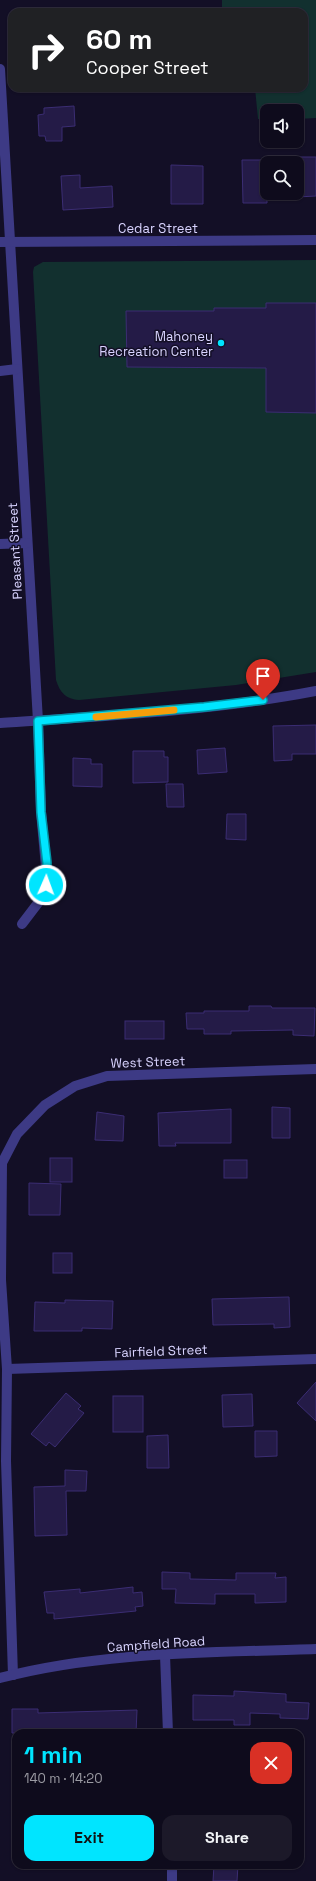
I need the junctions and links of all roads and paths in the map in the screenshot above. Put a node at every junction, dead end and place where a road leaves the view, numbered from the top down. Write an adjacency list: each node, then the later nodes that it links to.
1 (0, 69): 3 (street, Pleasant Street)
2 (316, 240): 3 (street, Cedar Street)
3 (4, 242): 4 (street, Pleasant Street)
4 (17, 370): 5 (street); 6 (street, Pleasant Street)
5 (0, 371)
6 (27, 543): 7 (street); 9 (street, Pleasant Street)
7 (0, 544)
8 (316, 691): 9 (street)
9 (38, 721): 10 (street); 11 (street, Pleasant Street)
10 (0, 723)
11 (22, 924)
12 (316, 1069): 13 (street, West Street)
13 (0, 1280): 15 (street, West Street)
14 (316, 1359): 15 (street, Fairfield Street)
15 (7, 1369): 16 (street, West Street)
16 (3, 1461): 19 (street, West Street)
17 (316, 1649): 18 (street, Campfield Road)
18 (165, 1655): 19 (street, Campfield Road); 21 (street)
19 (13, 1675): 20 (street, Campfield Road)
20 (0, 1678)
21 (168, 1729)
22 (172, 1869): 23 (street)
23 (172, 1881)

